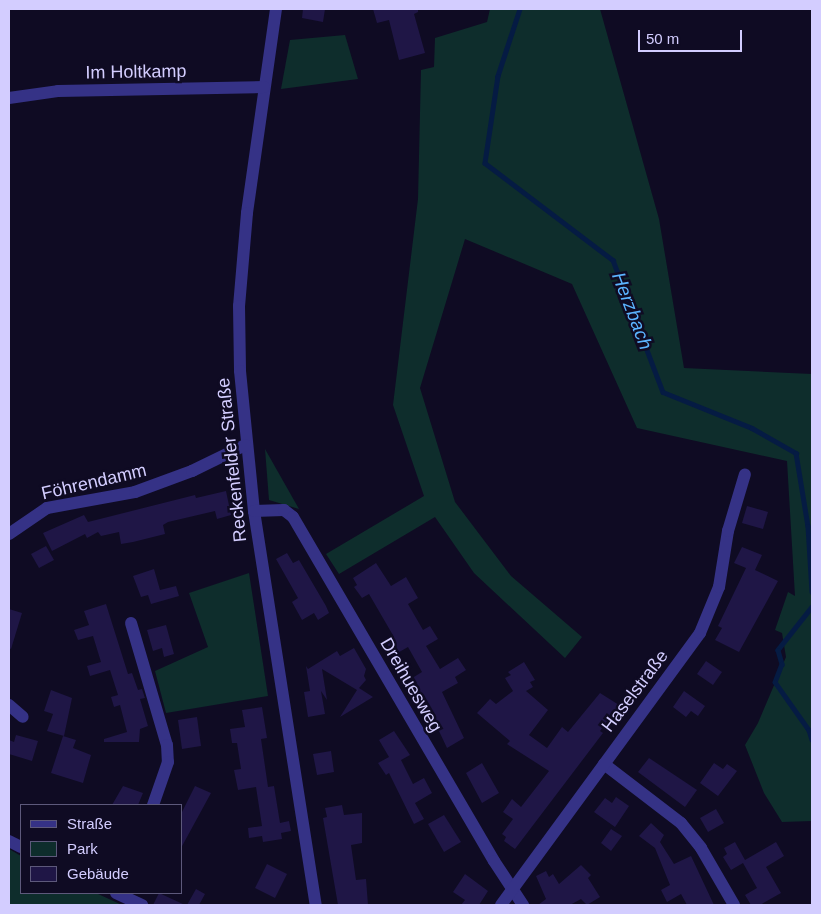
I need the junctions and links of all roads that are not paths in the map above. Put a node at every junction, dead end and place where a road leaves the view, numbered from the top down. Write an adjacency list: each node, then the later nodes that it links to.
1 (276, 9): 2 (street, Reckenfelder Straße)
2 (264, 87): 3 (street, Im Holtkamp); 4 (street, Reckenfelder Straße)
3 (9, 98)
4 (245, 445): 6 (street, Reckenfelder Straße); 7 (street, Föhrendamm)
5 (746, 474): 11 (street, Haselstraße)
6 (254, 512): 13 (street, Dreihuesweg); 16 (street, Reckenfelder Straße)
7 (9, 534)
8 (131, 623): 12 (street)
9 (9, 705): 10 (street)
10 (23, 717)
11 (604, 764): 13 (street, Haselstraße); 19 (street)
12 (153, 804)
13 (513, 888): 17 (street, Haselstraße); 18 (street, Dreihuesweg)
14 (119, 894): 15 (street)
15 (136, 900)
16 (316, 905)
17 (501, 905)
18 (523, 905)
19 (734, 905)

